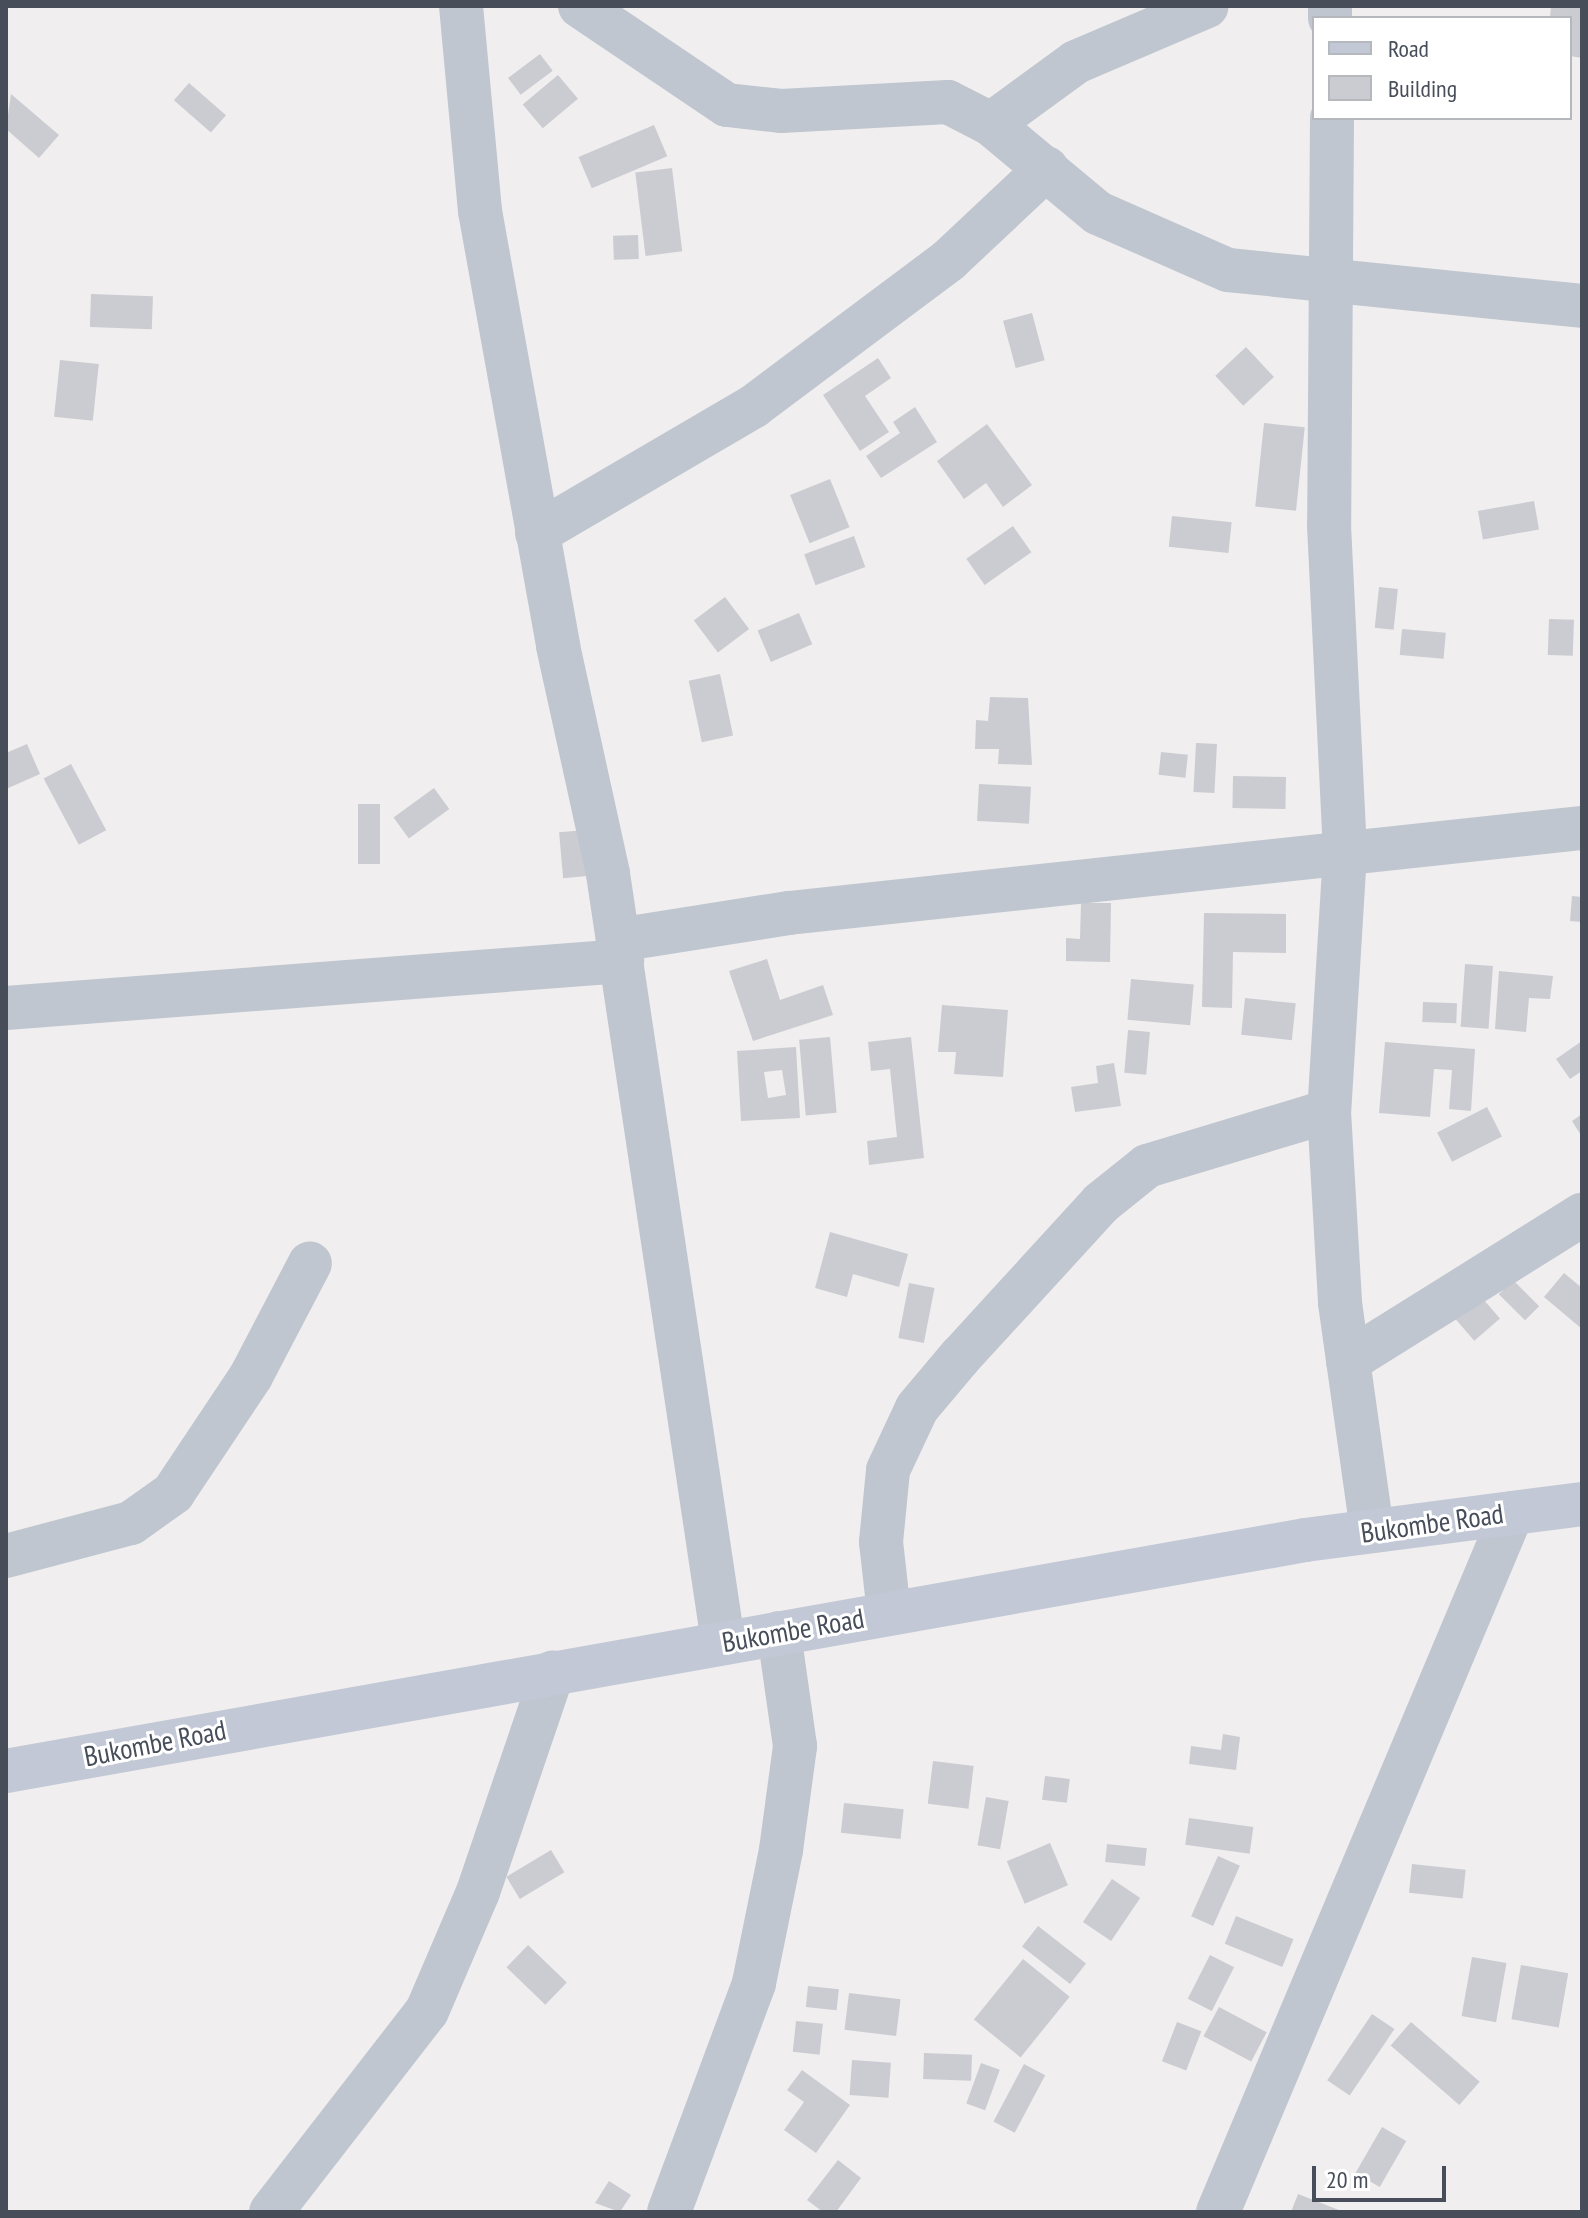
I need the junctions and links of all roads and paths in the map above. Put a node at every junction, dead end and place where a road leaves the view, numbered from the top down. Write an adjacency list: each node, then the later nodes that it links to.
1 (461, 6): 9 (street)
2 (580, 6): 5 (street)
3 (1207, 6): 5 (street)
4 (1332, 120): 7 (street)
5 (991, 124): 6 (street)
6 (1047, 168): 7 (street); 9 (street)
7 (1331, 286): 8 (street); 11 (street)
8 (1582, 306)
9 (537, 533): 12 (street)
10 (1582, 828): 11 (street)
11 (1345, 853): 12 (street); 14 (street)
12 (620, 951): 13 (street); 24 (street)
13 (6, 1008)
14 (1329, 1111): 17 (street); 22 (street)
15 (1582, 1215): 17 (street)
16 (310, 1263): 21 (street)
17 (1348, 1361): 20 (street)
18 (1582, 1504): 19 (main road, Bukombe Road)
19 (1512, 1513): 20 (main road, Bukombe Road); 29 (street)
20 (1372, 1531): 22 (main road, Bukombe Road)
21 (6, 1556)
22 (889, 1613): 23 (main road, Bukombe Road)
23 (779, 1633): 24 (main road, Bukombe Road); 28 (street)
24 (723, 1642): 25 (main road, Bukombe Road)
25 (553, 1672): 26 (main road, Bukombe Road); 27 (street)
26 (6, 1771)
27 (271, 2212)
28 (669, 2212)
29 (1218, 2212)

